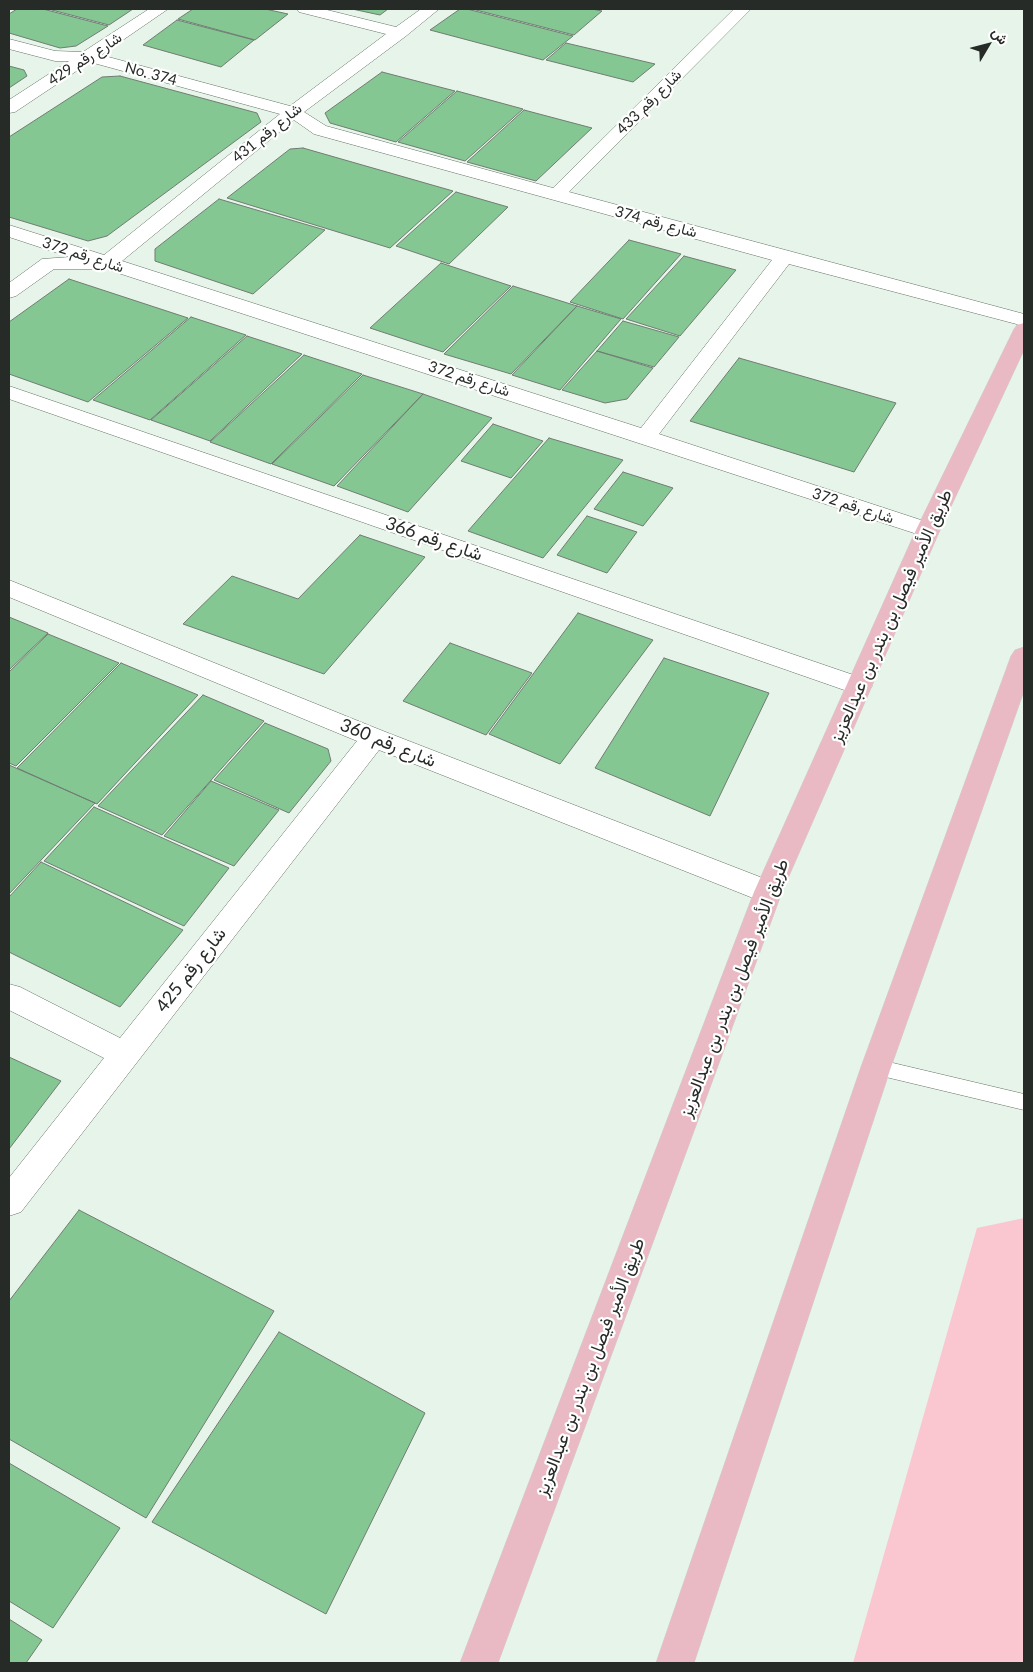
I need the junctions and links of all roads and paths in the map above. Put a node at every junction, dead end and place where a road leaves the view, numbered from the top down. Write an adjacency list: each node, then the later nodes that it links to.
1 (160, 9): 7 (street, شارع رقم 429)
2 (305, 9): 5 (street)
3 (431, 9): 5 (street, شارع رقم 431)
4 (743, 9): 10 (street, شارع رقم 433)
5 (400, 33): 9 (street, شارع رقم 431)
6 (9, 44): 7 (street, No. 374)
7 (89, 57): 8 (street, شارع رقم 429); 9 (street, No. 374)
8 (9, 108)
9 (293, 112): 10 (street, شارع رقم 374); 13 (street, شارع رقم 431)
10 (556, 195): 12 (street, شارع رقم 374)
11 (9, 231): 13 (street, شارع رقم 372)
12 (784, 257): 15 (street, شارع رقم 374); 18 (street)
13 (107, 263): 14 (street); 18 (street, شارع رقم 372)
14 (9, 292)
15 (1024, 320)
16 (1024, 329): 19 (main road, طريق الأمير فيصل بن بندر بن عبدالعزيز)
17 (9, 392): 22 (street, شارع رقم 366)
18 (646, 437): 19 (street, شارع رقم 372)
19 (928, 530): 22 (main road, طريق الأمير فيصل بن بندر بن عبدالعزيز)
20 (9, 588): 23 (street, شارع رقم 360)
21 (1024, 656): 27 (main road)
22 (859, 686): 24 (main road, طريق الأمير فيصل بن بندر بن عبدالعزيز)
23 (374, 738): 24 (street, شارع رقم 360); 26 (street, شارع رقم 425)
24 (768, 892): 30 (main road, طريق الأمير فيصل بن بندر بن عبدالعزيز)
25 (9, 996): 26 (street)
26 (124, 1054): 29 (street, شارع رقم 425)
27 (876, 1067): 28 (lane); 31 (main road)
28 (1024, 1102)
29 (9, 1202)
30 (479, 1663)
31 (674, 1663)

